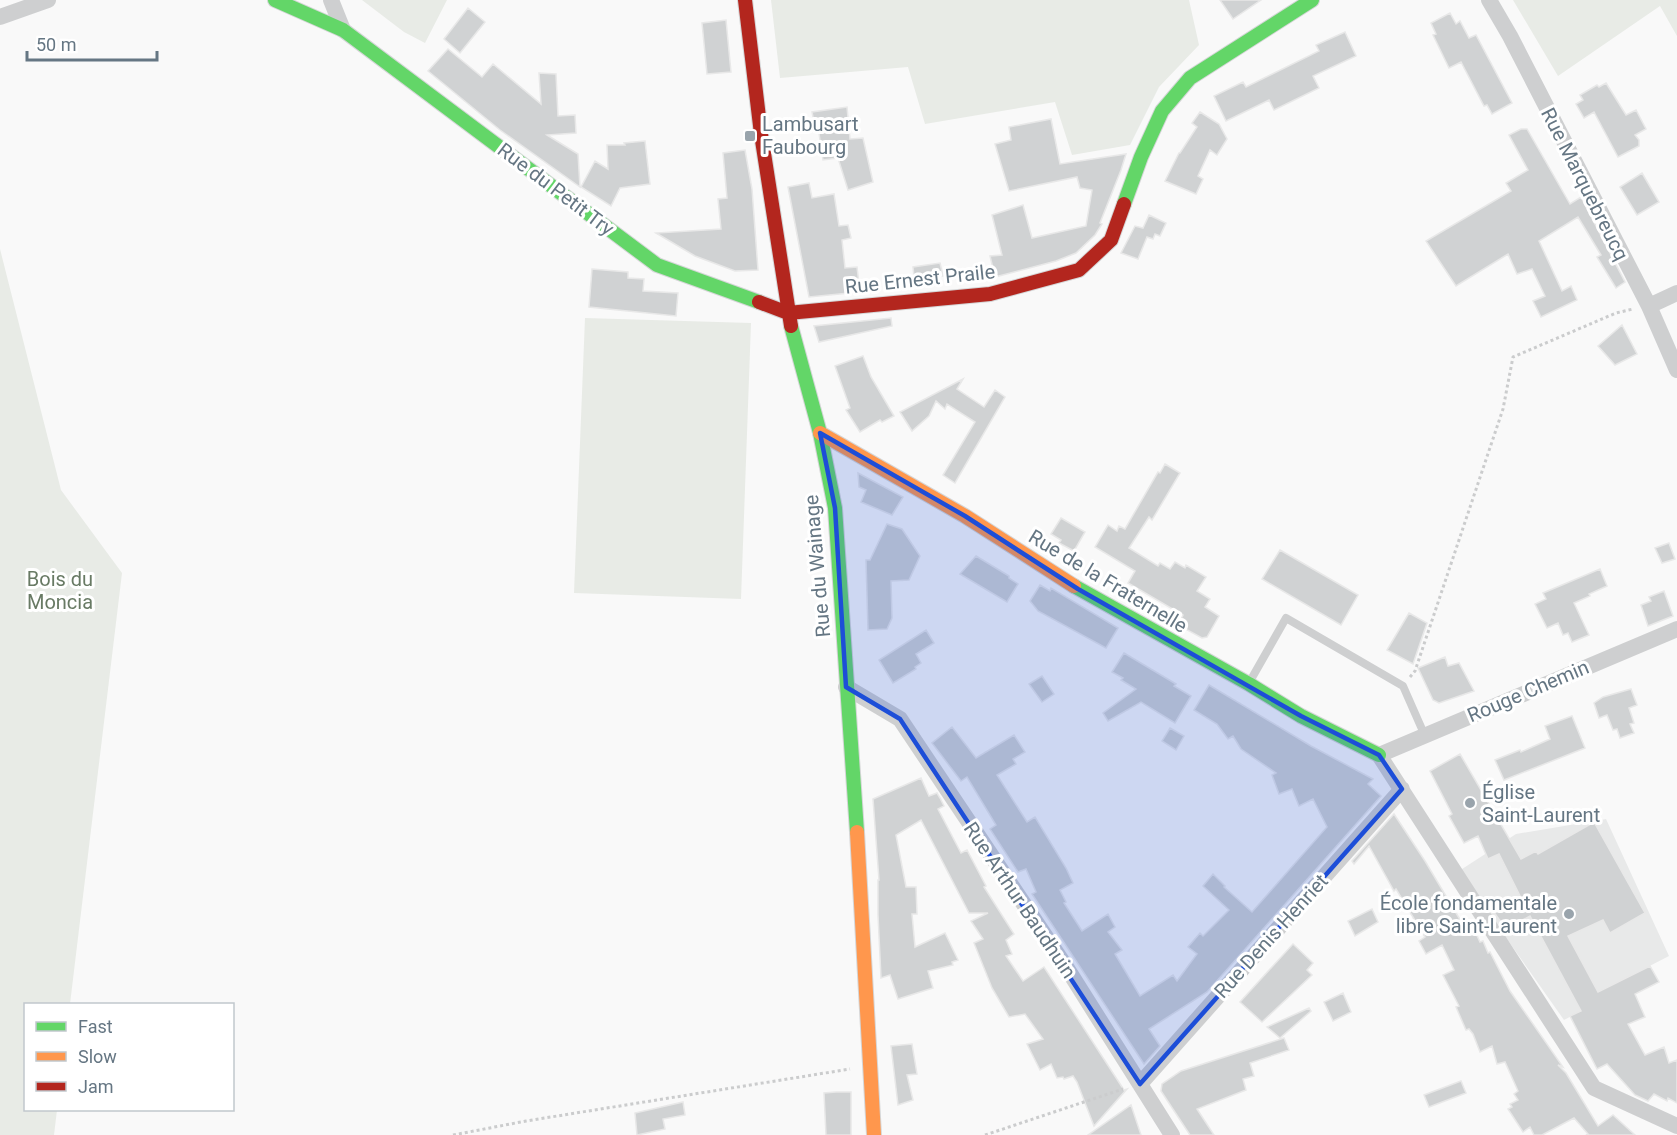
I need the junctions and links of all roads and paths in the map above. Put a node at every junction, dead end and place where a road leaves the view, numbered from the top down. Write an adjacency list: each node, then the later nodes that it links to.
1 (48, 0): 7 (street)
2 (275, 0): 8 (street, Rue du Petit Try)
3 (331, 0): 8 (street)
4 (745, 0): 11 (street, Rue du Wainage)
5 (1312, 0): 11 (street, Rue Ernest Praile)
6 (1489, 0): 10 (street, Rue Marquebreucq)
7 (0, 17)
8 (343, 30): 11 (street, Rue du Petit Try)
9 (1677, 293): 10 (street)
10 (1649, 306): 12 (street, Rue Marquebreucq); 16 (path)
11 (788, 313): 13 (street, Rue du Wainage)
12 (1677, 370)
13 (820, 434): 15 (street, Rue de la Fraternelle); 17 (street, Rue du Wainage)
14 (1677, 629): 18 (street, Rouge Chemin)
15 (1249, 684): 16 (lane); 19 (street, Rue de la Fraternelle)
16 (1403, 686): 18 (lane)
17 (846, 687): 21 (street, Rue du Wainage); 22 (street, Rue Arthur Baudhuin)
18 (1425, 736): 19 (street, Rouge Chemin)
19 (1379, 755): 20 (street)
20 (1402, 789): 22 (street, Rue Denis Henriet); 23 (street)
21 (869, 1066): 24 (path); 25 (street, Rue du Wainage)
22 (1140, 1084): 26 (path); 27 (street, Rue Arthur Baudhuin)
23 (1677, 1126)
24 (453, 1135)
25 (874, 1135)
26 (985, 1135)
27 (1172, 1135)

